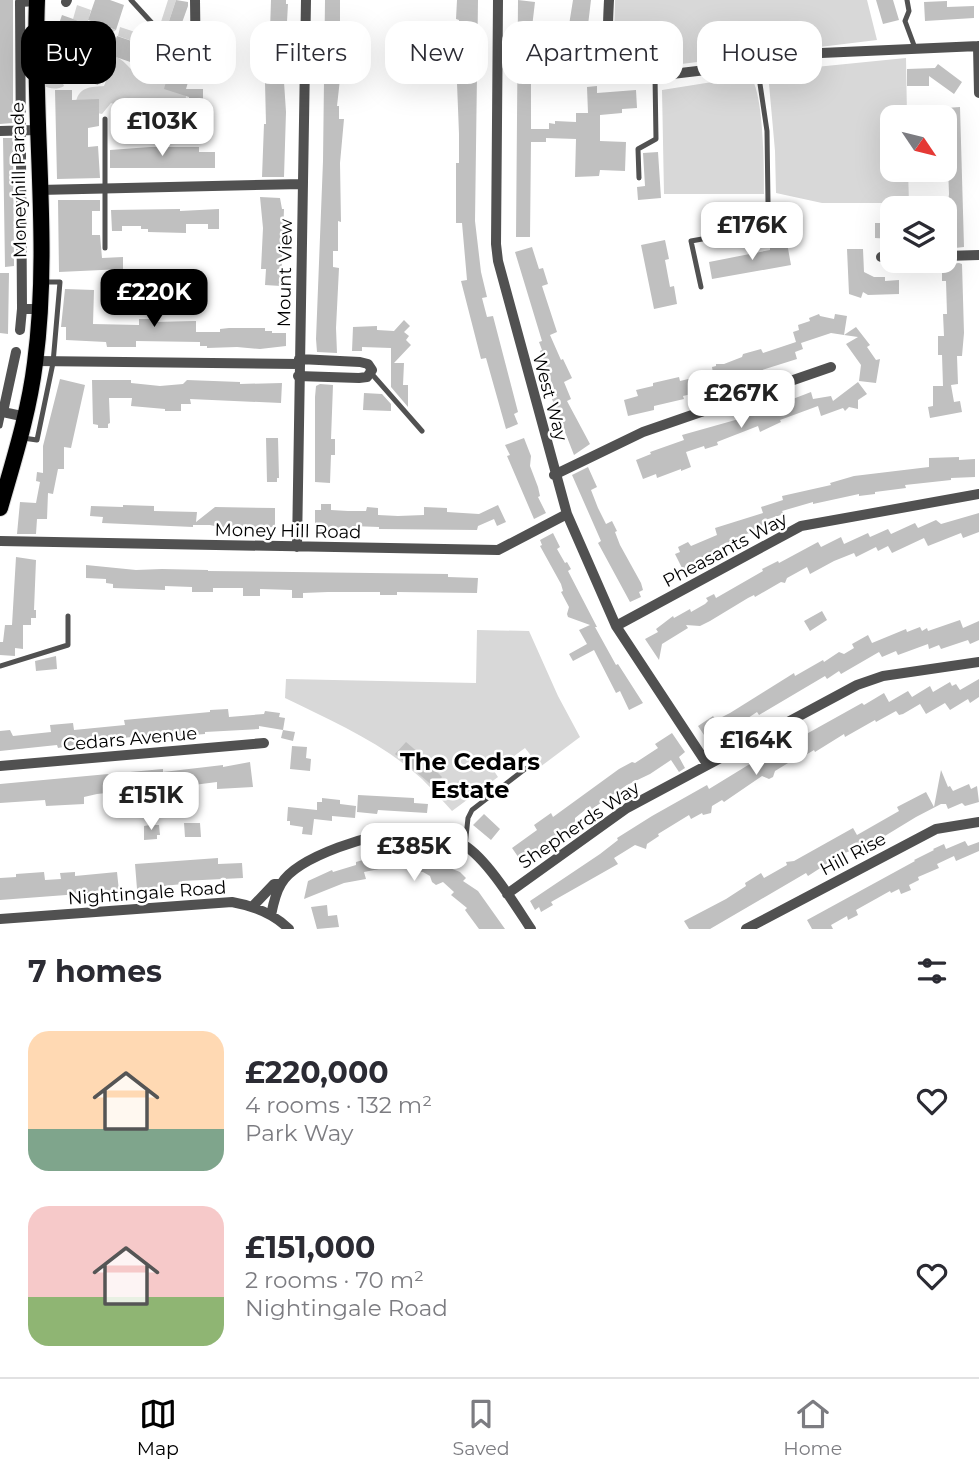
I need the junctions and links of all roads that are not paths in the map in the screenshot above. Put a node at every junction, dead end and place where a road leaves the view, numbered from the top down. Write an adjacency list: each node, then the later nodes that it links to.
1 (131, 0): 8 (lane)
2 (195, 0): 9 (street)
3 (306, 0): 21 (street, Mount View)
4 (498, 0): 44 (street, West Way)
5 (609, 0): 10 (street)
6 (907, 0): 12 (lane)
7 (36, 1): 18 (main road, Moneyhill Parade); 18 (street)
8 (150, 21)
9 (196, 21)
10 (608, 21)
11 (979, 46): 12 (street); 16 (street)
12 (915, 48): 13 (street)
13 (822, 53)
14 (656, 84): 20 (lane)
15 (760, 84): 28 (lane)
16 (979, 93)
17 (105, 118): 22 (lane)
18 (29, 130): 19 (street); 23 (main road, Moneyhill Parade); 29 (street)
19 (0, 131)
20 (639, 178)
21 (303, 184): 22 (street); 34 (street, Mount View)
22 (106, 189): 23 (street); 24 (lane)
23 (39, 190): 27 (main road, Moneyhill Parade)
24 (105, 248)
25 (979, 255): 26 (street)
26 (957, 256)
27 (40, 278): 30 (main road, Moneyhill Parade); 35 (lane)
28 (701, 287)
29 (22, 309): 30 (street); 31 (street)
30 (39, 309): 33 (main road, Moneyhill Parade)
31 (20, 330)
32 (16, 352): 39 (street)
33 (36, 361): 35 (street); 40 (main road, Moneyhill Parade)
34 (299, 362): 35 (street); 37 (street); 38 (street, Mount View)
35 (53, 363): 43 (lane)
36 (831, 367): 44 (street)
37 (371, 373): 38 (street); 42 (lane)
38 (298, 376): 50 (street, Mount View)
39 (3, 412): 40 (street); 41 (lane)
40 (26, 417): 43 (main road, Moneyhill Parade)
41 (0, 426)
42 (422, 431)
43 (20, 437): 45 (main road, Moneyhill Parade)
44 (554, 475): 48 (street, West Way)
45 (3, 487): 47 (main road, Moneyhill Parade)
46 (979, 494): 52 (street, Pheasants Way)
47 (0, 508)
48 (567, 514): 50 (street, Money Hill Road); 52 (street, West Way)
49 (0, 541): 50 (street, Money Hill Road)
50 (297, 547)
51 (68, 616): 54 (lane)
52 (616, 626): 56 (street, West Way)
53 (979, 662): 56 (street, Shepherds Way)
54 (0, 666)
55 (264, 743): 57 (street, Cedars Avenue)
56 (707, 764): 62 (street, Shepherds Way)
57 (0, 766)
58 (526, 769): 60 (lane)
59 (979, 822): 68 (street, Hill Rise)
60 (465, 846): 61 (street); 62 (street)
61 (281, 884): 63 (street); 64 (street)
62 (507, 894): 67 (street)
63 (253, 906): 64 (street, Nightingale Road); 65 (street, Nightingale Road)
64 (271, 915): 66 (street, Nightingale Road)
65 (0, 919)
66 (289, 929)
67 (531, 929)
68 (746, 929)

